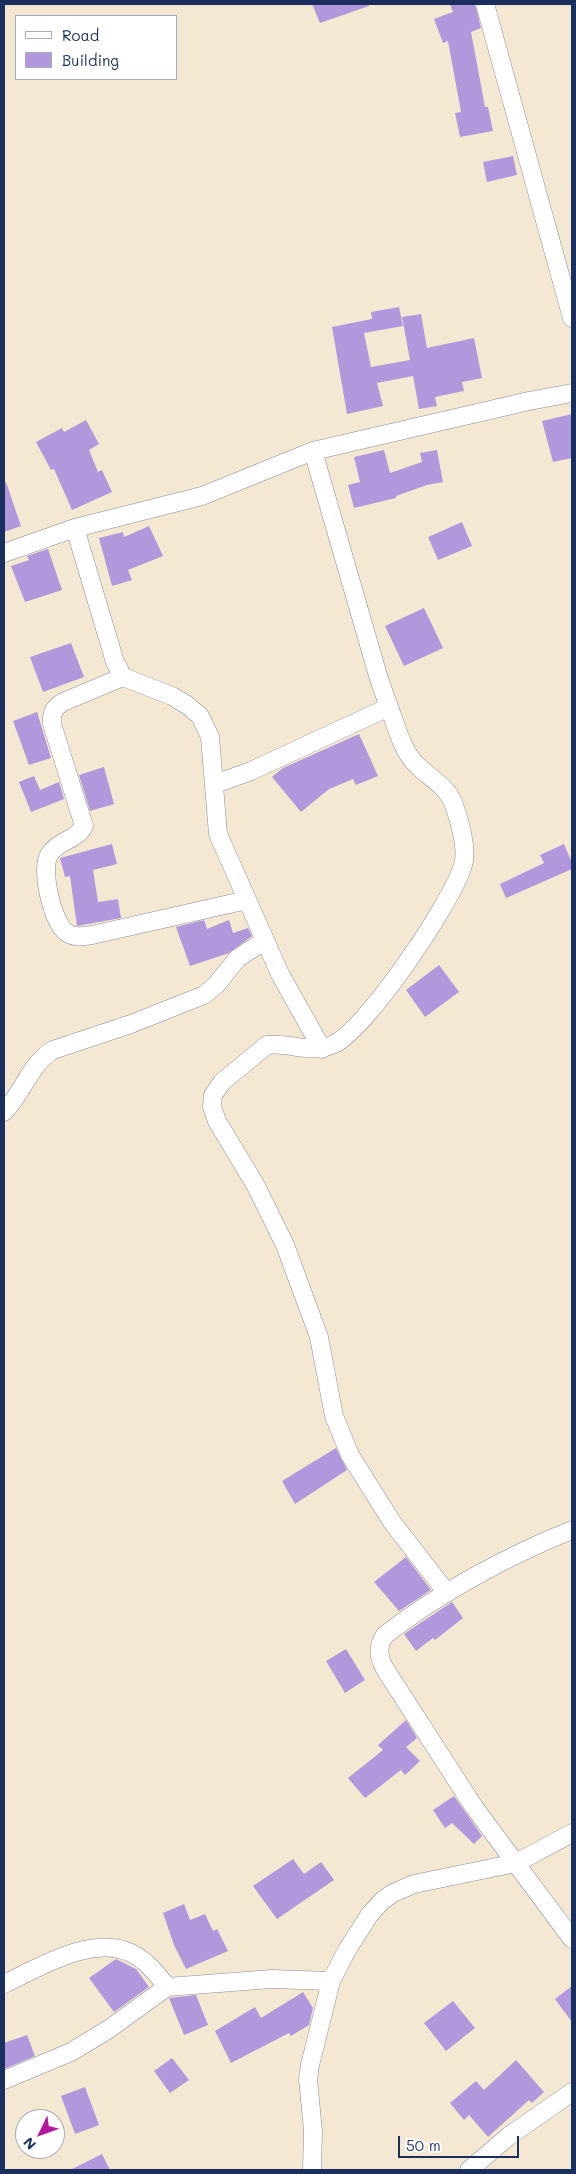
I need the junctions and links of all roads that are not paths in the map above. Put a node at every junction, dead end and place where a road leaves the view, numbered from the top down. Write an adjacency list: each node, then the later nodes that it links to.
1 (485, 4): 2 (street)
2 (572, 318)
3 (572, 393): 4 (street)
4 (313, 451): 5 (street); 8 (street)
5 (74, 528): 6 (street); 7 (street)
6 (4, 553)
7 (123, 677): 9 (street); 10 (street)
8 (389, 707): 9 (street); 12 (street)
9 (215, 784): 10 (street)
10 (247, 900): 11 (street)
11 (264, 941): 12 (street); 13 (street)
12 (322, 1049): 15 (street)
13 (4, 1112)
14 (572, 1530): 15 (street)
15 (447, 1593): 17 (street)
16 (572, 1833): 17 (street)
17 (516, 1863): 18 (street); 19 (street)
18 (572, 1939)
19 (331, 1981): 21 (street); 25 (street)
20 (4, 1984): 21 (street)
21 (167, 1988): 22 (street)
22 (4, 2080)
23 (572, 2092): 24 (street)
24 (481, 2167)
25 (312, 2170)

